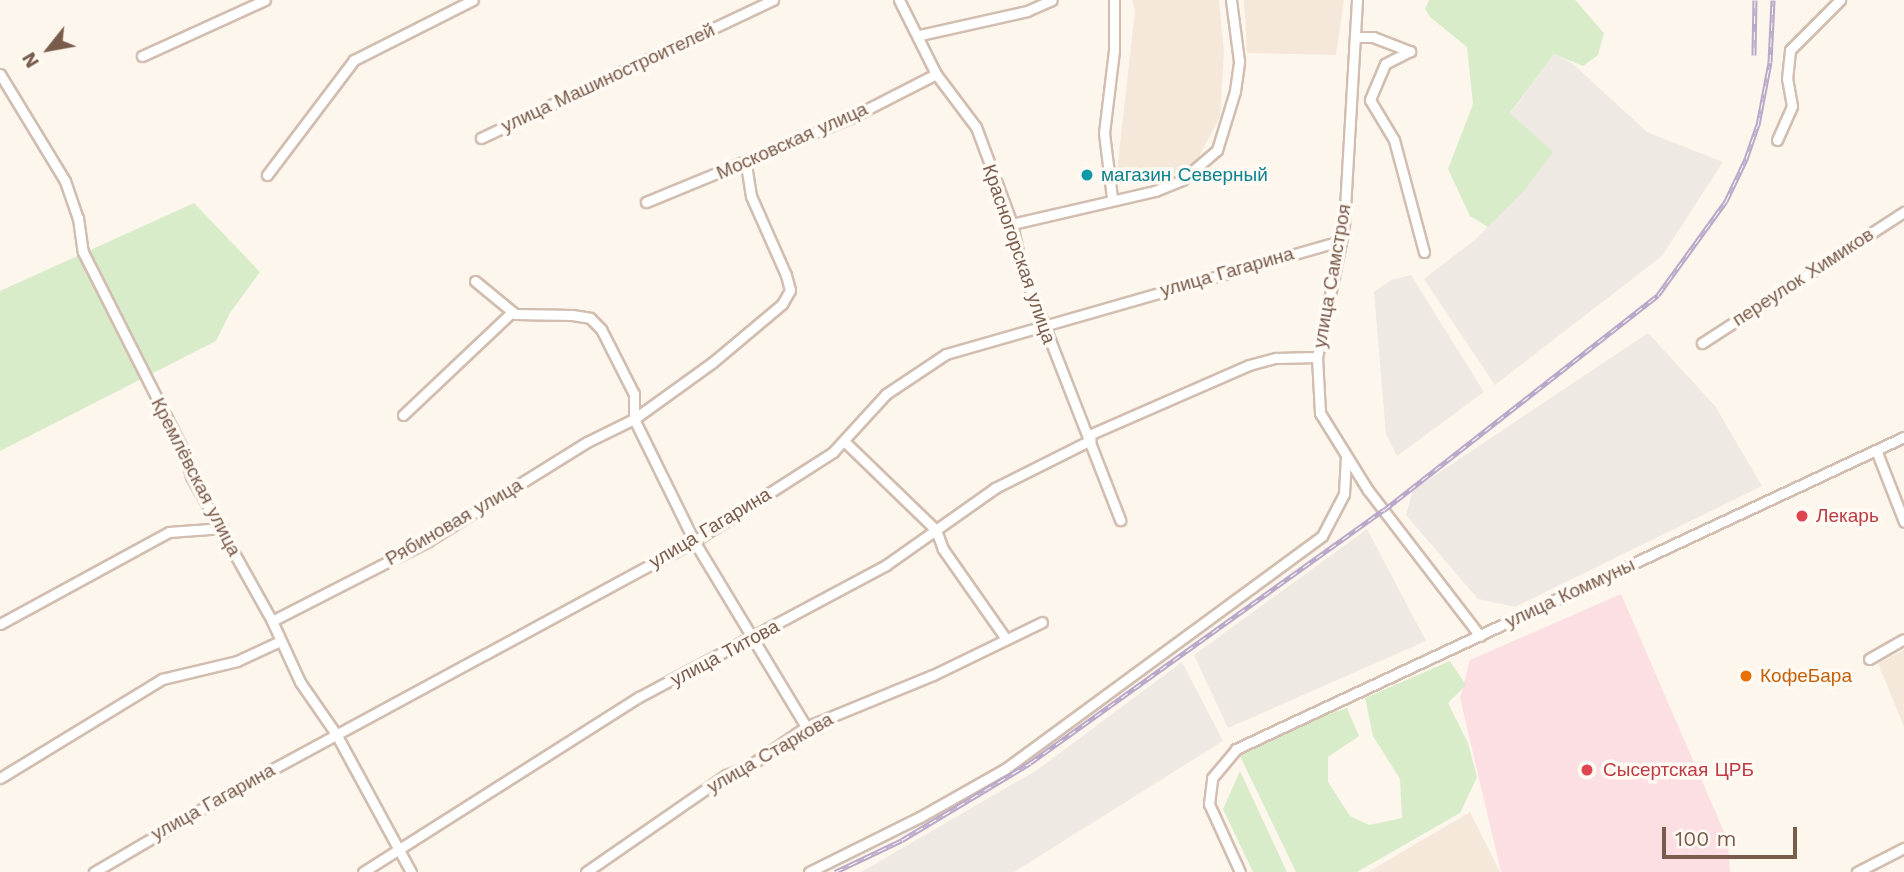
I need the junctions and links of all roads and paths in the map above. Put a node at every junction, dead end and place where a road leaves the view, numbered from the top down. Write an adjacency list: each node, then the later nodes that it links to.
1 (265, 0): 12 (street)
2 (473, 0): 18 (street)
3 (773, 0): 15 (street, улица Машиностроителей)
4 (899, 0): 10 (street, Красногорская улица)
5 (1052, 0): 10 (street)
6 (1114, 0): 19 (street)
7 (1231, 0): 19 (street)
8 (1357, 0): 11 (street, улица Самстроя)
9 (1840, 0): 16 (street)
10 (920, 36): 14 (street, Красногорская улица)
11 (1357, 37): 23 (street, улица Самстроя); 24 (street)
12 (142, 56)
13 (0, 74): 39 (street, Кремлёвская улица)
14 (936, 74): 17 (street, Московская улица); 22 (street, Красногорская улица)
15 (481, 138)
16 (1777, 140)
17 (746, 163): 20 (street, Московская улица); 31 (street, Рябиновая улица)
18 (267, 174)
19 (1112, 198): 22 (street)
20 (646, 202)
21 (1904, 212): 28 (street, переулок Химиков)
22 (1012, 224): 27 (street, Красногорская улица)
23 (1340, 241): 27 (street, улица Гагарина); 29 (street, улица Самстроя)
24 (1424, 252)
25 (475, 281): 26 (street)
26 (512, 312): 30 (street); 31 (street)
27 (1043, 324): 33 (street, Красногорская улица); 34 (street, улица Гагарина)
28 (1702, 343)
29 (1317, 357): 33 (street, улица Титова); 36 (street, улица Самстроя)
30 (403, 415)
31 (634, 419): 41 (street); 42 (street, Рябиновая улица)
32 (1904, 436): 35 (street, улица Коммуны)
33 (1090, 437): 37 (street, Красногорская улица); 40 (street, улица Титова)
34 (844, 441): 40 (street); 41 (street, улица Гагарина)
35 (1876, 450): 38 (street); 45 (street, улица Коммуны)
36 (1346, 459): 45 (street, улица Самстроя); 60 (street)
37 (1120, 520)
38 (1904, 522)
39 (223, 528): 42 (street, Кремлёвская улица); 44 (street)
40 (936, 530): 46 (street, улица Титова); 47 (street)
41 (694, 541): 46 (street); 52 (street, улица Гагарина)
42 (272, 621): 49 (street, Кремлёвская улица)
43 (1042, 622): 47 (street, улица Старкова)
44 (0, 624)
45 (1480, 636): 61 (street, улица Коммуны)
46 (755, 638): 51 (street); 55 (street, улица Титова)
47 (1006, 639): 51 (street, улица Старкова)
48 (1904, 639): 50 (street)
49 (280, 641): 52 (street, Кремлёвская улица); 53 (street)
50 (1869, 659)
51 (806, 727): 59 (street, улица Старкова)
52 (335, 734): 55 (street, Кремлёвская улица); 56 (street, улица Гагарина)
53 (0, 778)
54 (1904, 848): 62 (street)
55 (400, 849): 57 (street, улица Титова); 58 (street, Кремлёвская улица)
56 (94, 872)
57 (363, 872)
58 (411, 872)
59 (586, 872)
60 (809, 872)
61 (1240, 872)
62 (1857, 872)

